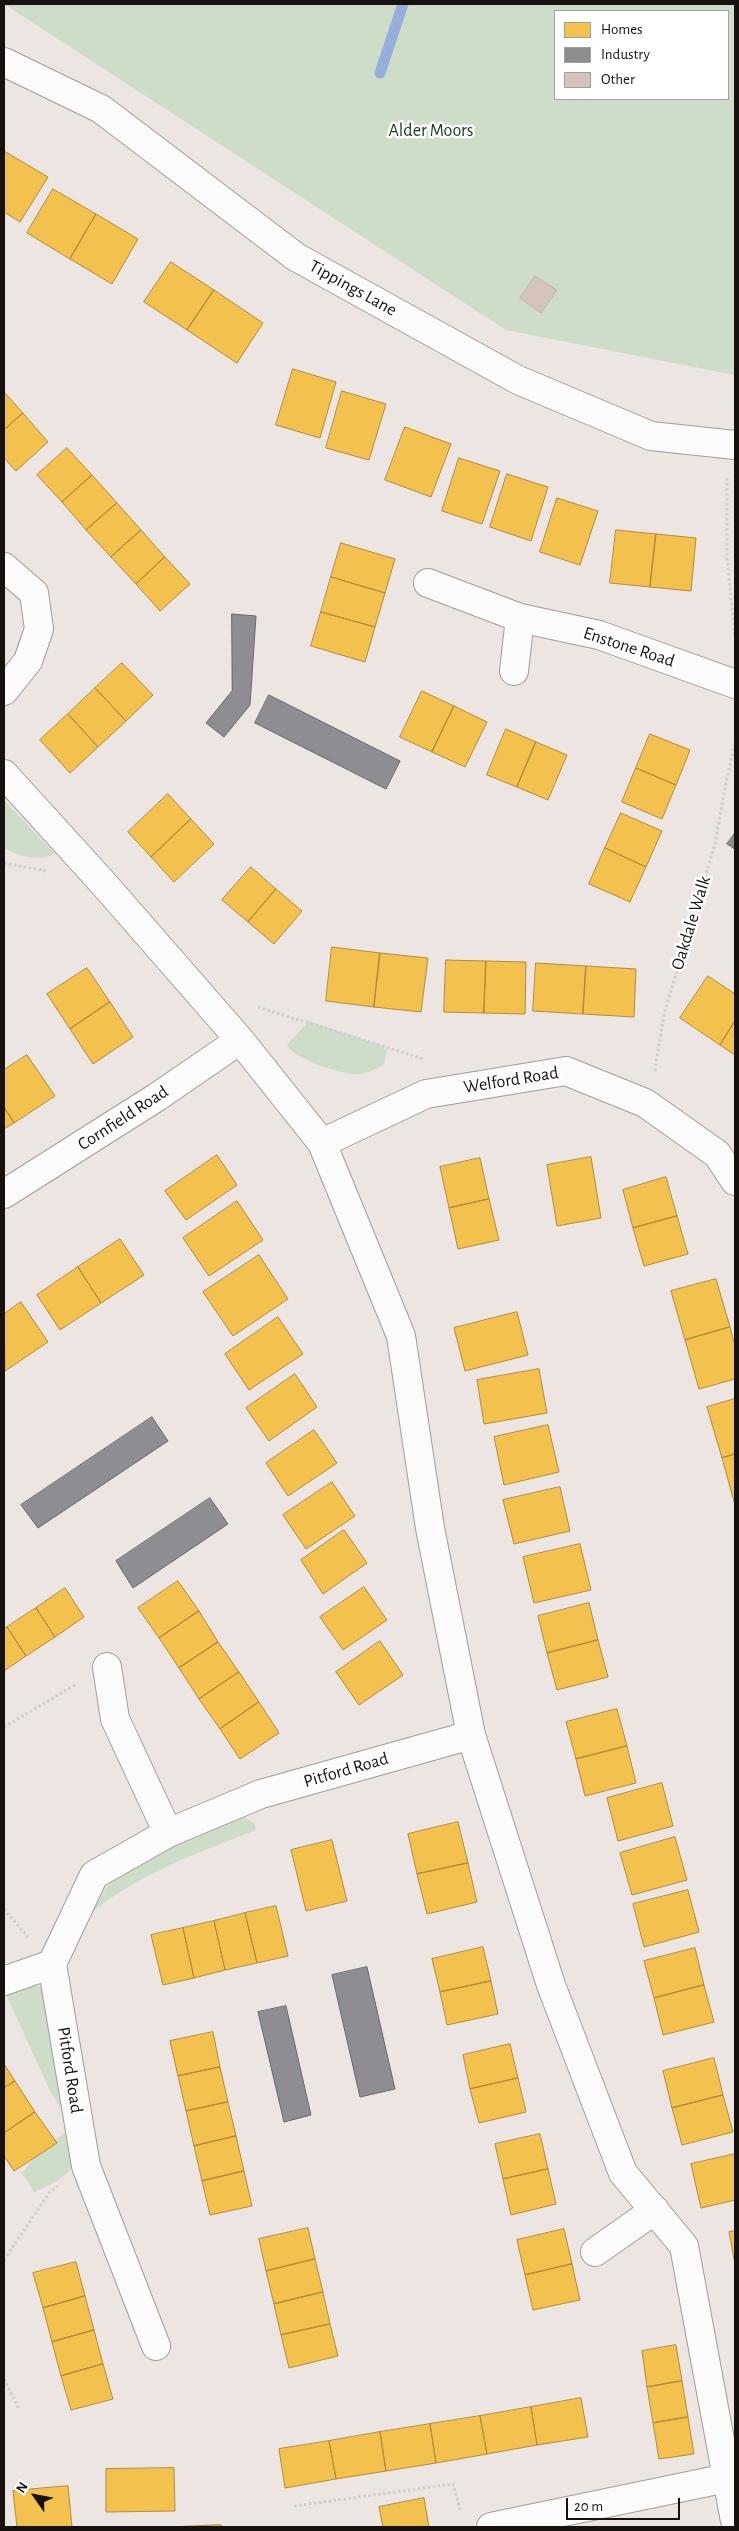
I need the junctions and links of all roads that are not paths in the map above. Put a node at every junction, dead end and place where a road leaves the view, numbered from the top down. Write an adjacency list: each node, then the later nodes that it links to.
1 (4, 62): 2 (street, Tippings Lane)
2 (731, 445)
3 (4, 567): 8 (street)
4 (428, 583): 5 (street, Enstone Road)
5 (520, 618): 6 (street); 7 (street, Enstone Road)
6 (514, 671)
7 (735, 684)
8 (4, 691)
9 (4, 774): 10 (street)
10 (240, 1040): 11 (street); 13 (street, Cornfield Road)
11 (322, 1144): 12 (street, Welford Road); 15 (street)
12 (735, 1181)
13 (4, 1194)
14 (107, 1667): 16 (street)
15 (471, 1735): 16 (street, Pitford Road); 19 (street)
16 (168, 1833): 17 (street, Pitford Road)
17 (52, 1964): 18 (street); 21 (street, Pitford Road)
18 (4, 1981)
19 (654, 2210): 20 (street); 22 (street)
20 (595, 2252)
21 (156, 2346)
22 (727, 2478): 23 (street); 24 (street)
23 (735, 2521)
24 (491, 2527)

